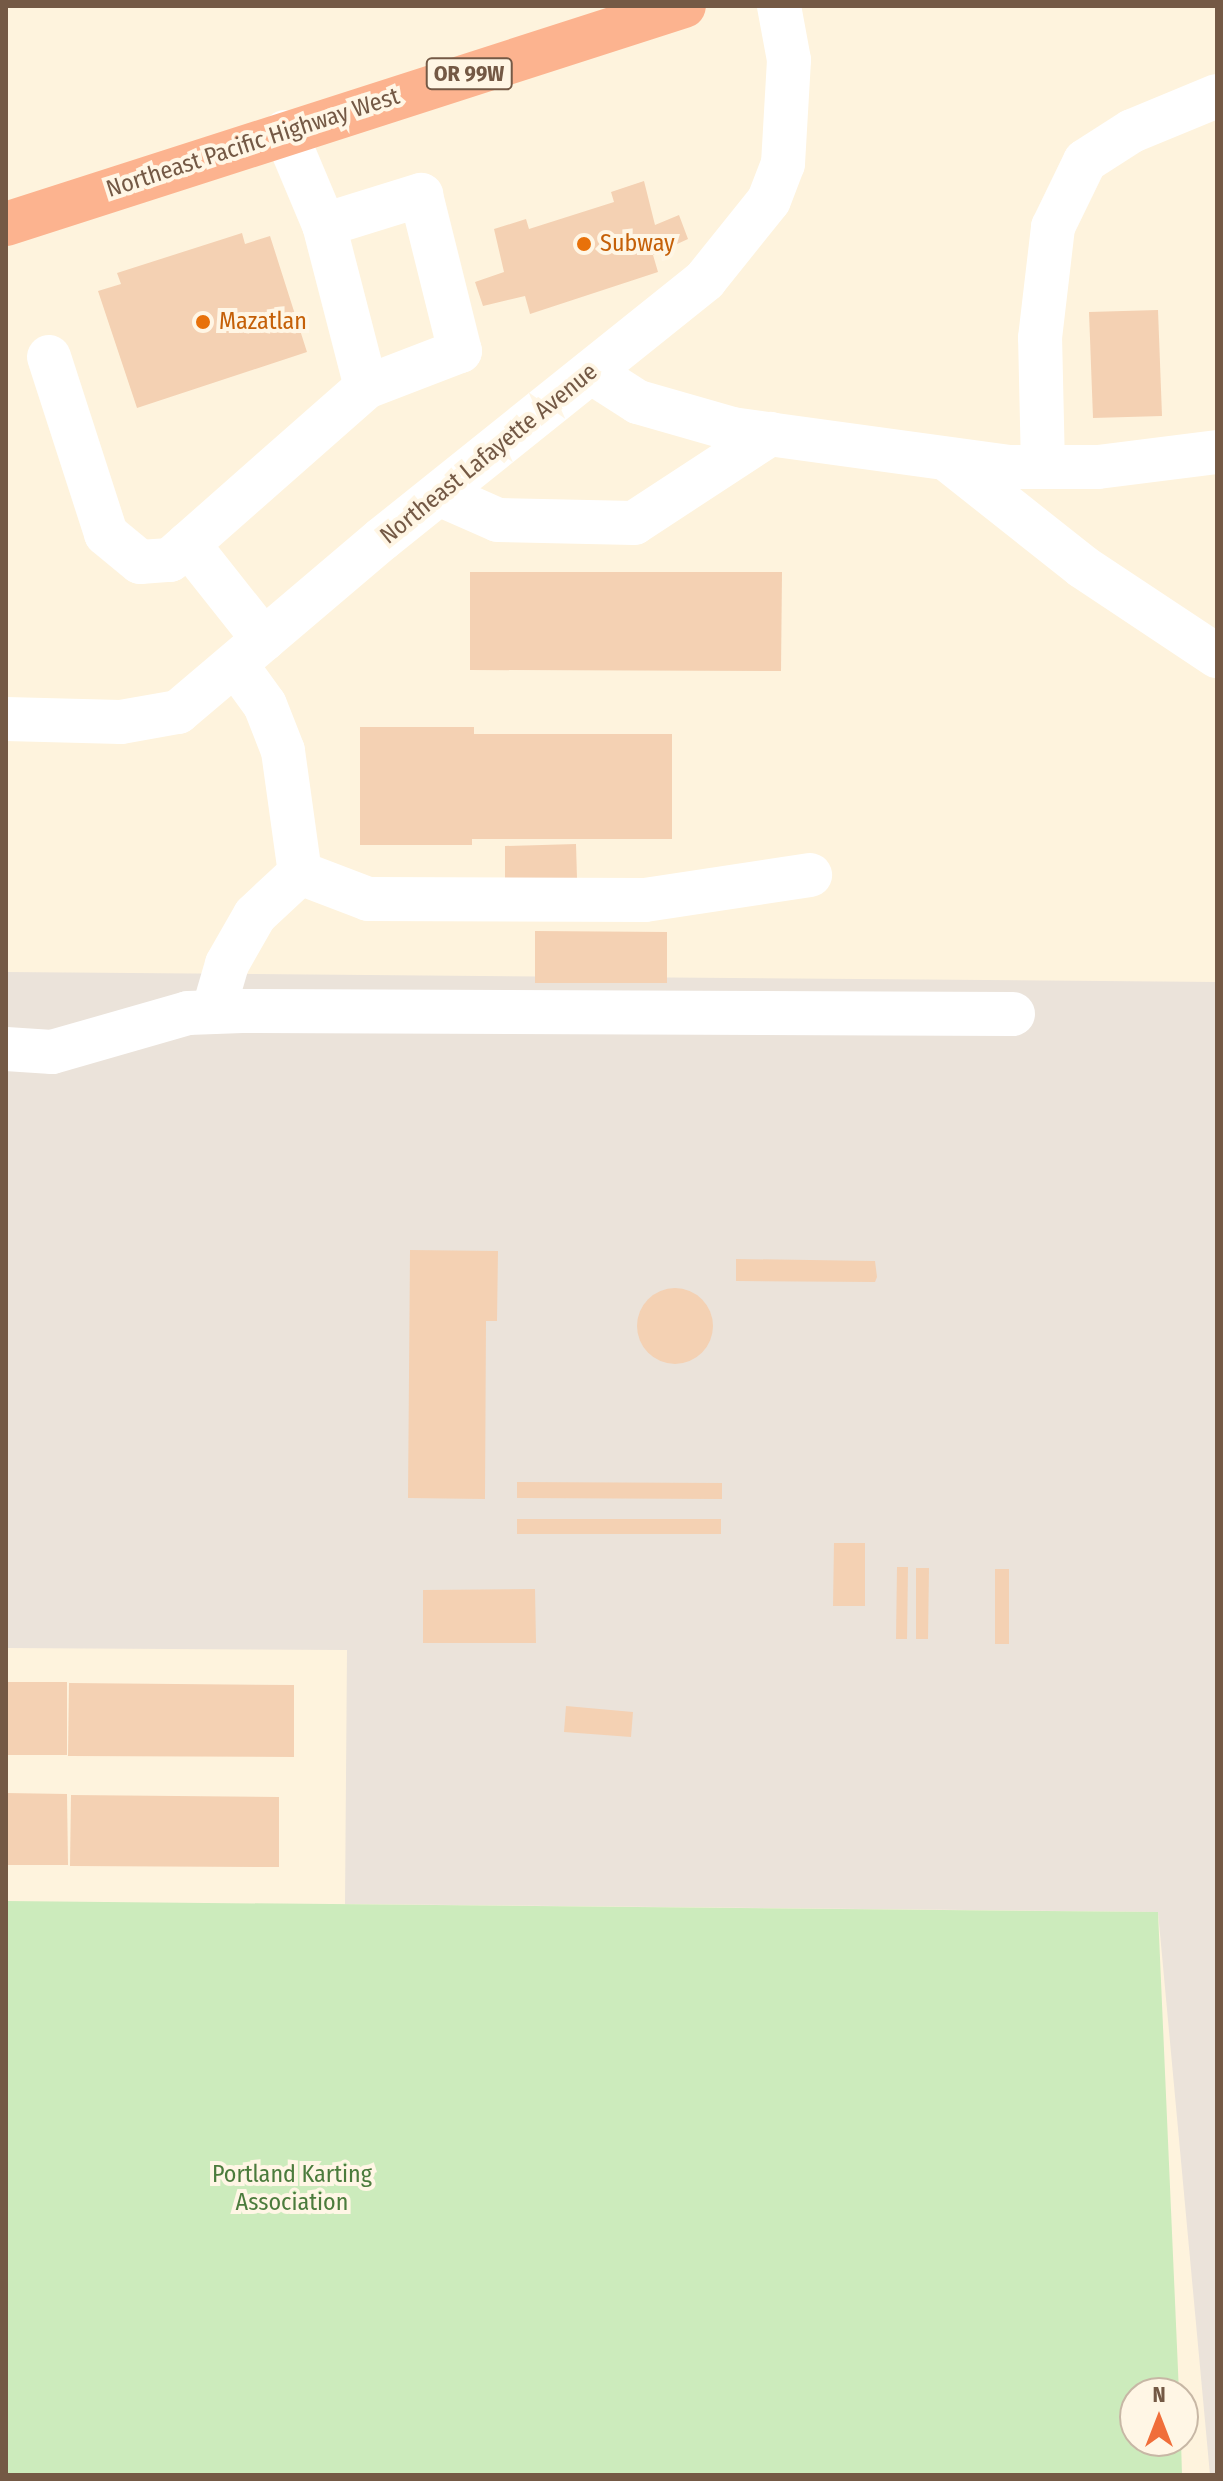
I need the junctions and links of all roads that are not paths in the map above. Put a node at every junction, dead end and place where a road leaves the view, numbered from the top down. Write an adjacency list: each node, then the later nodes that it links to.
1 (684, 6): 4 (highway, Northeast Pacific Highway West / OR 99W)
2 (779, 6): 8 (street, Northeast Lafayette Avenue)
3 (1217, 96): 13 (street)
4 (285, 132): 5 (highway, Northeast Pacific Highway West / OR 99W); 6 (street)
5 (6, 224)
6 (324, 225): 9 (street); 9 (street)
7 (49, 357): 15 (street)
8 (591, 372): 10 (street); 14 (street, Northeast Lafayette Avenue)
9 (366, 387): 15 (street)
10 (770, 434): 12 (street); 14 (street)
11 (1217, 452): 13 (street)
12 (946, 458): 13 (street); 17 (street)
13 (1043, 467)
14 (439, 494): 16 (street, Northeast Lafayette Avenue)
15 (188, 544): 16 (street)
16 (250, 652): 18 (street, Northeast Lafayette Avenue); 19 (street)
17 (1217, 656)
18 (6, 719)
19 (300, 873): 20 (street); 21 (street)
20 (810, 875)
21 (213, 1012): 22 (street); 23 (street)
22 (1013, 1014)
23 (6, 1049)

